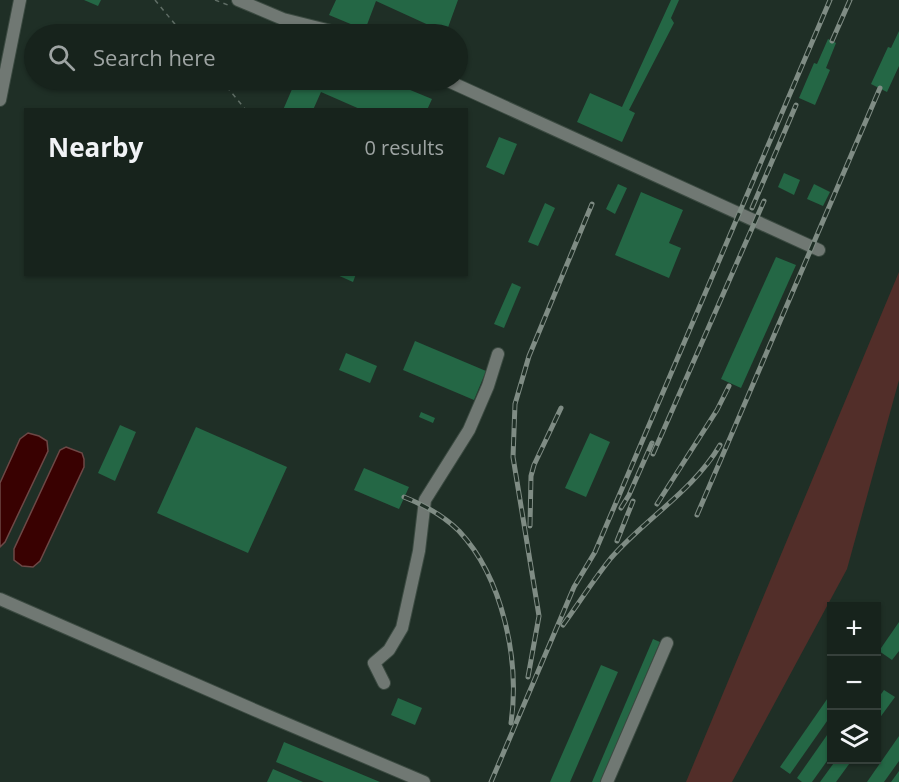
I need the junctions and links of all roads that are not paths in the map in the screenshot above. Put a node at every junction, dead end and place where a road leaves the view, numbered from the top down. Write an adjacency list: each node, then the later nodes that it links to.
1 (20, 0): 5 (street)
2 (238, 0): 3 (street)
3 (303, 24)
4 (468, 90): 6 (street)
5 (0, 100)
6 (819, 250)
7 (498, 354): 10 (street)
8 (0, 599): 11 (street)
9 (667, 643): 12 (street)
10 (384, 683)
11 (424, 782)
12 (607, 782)

